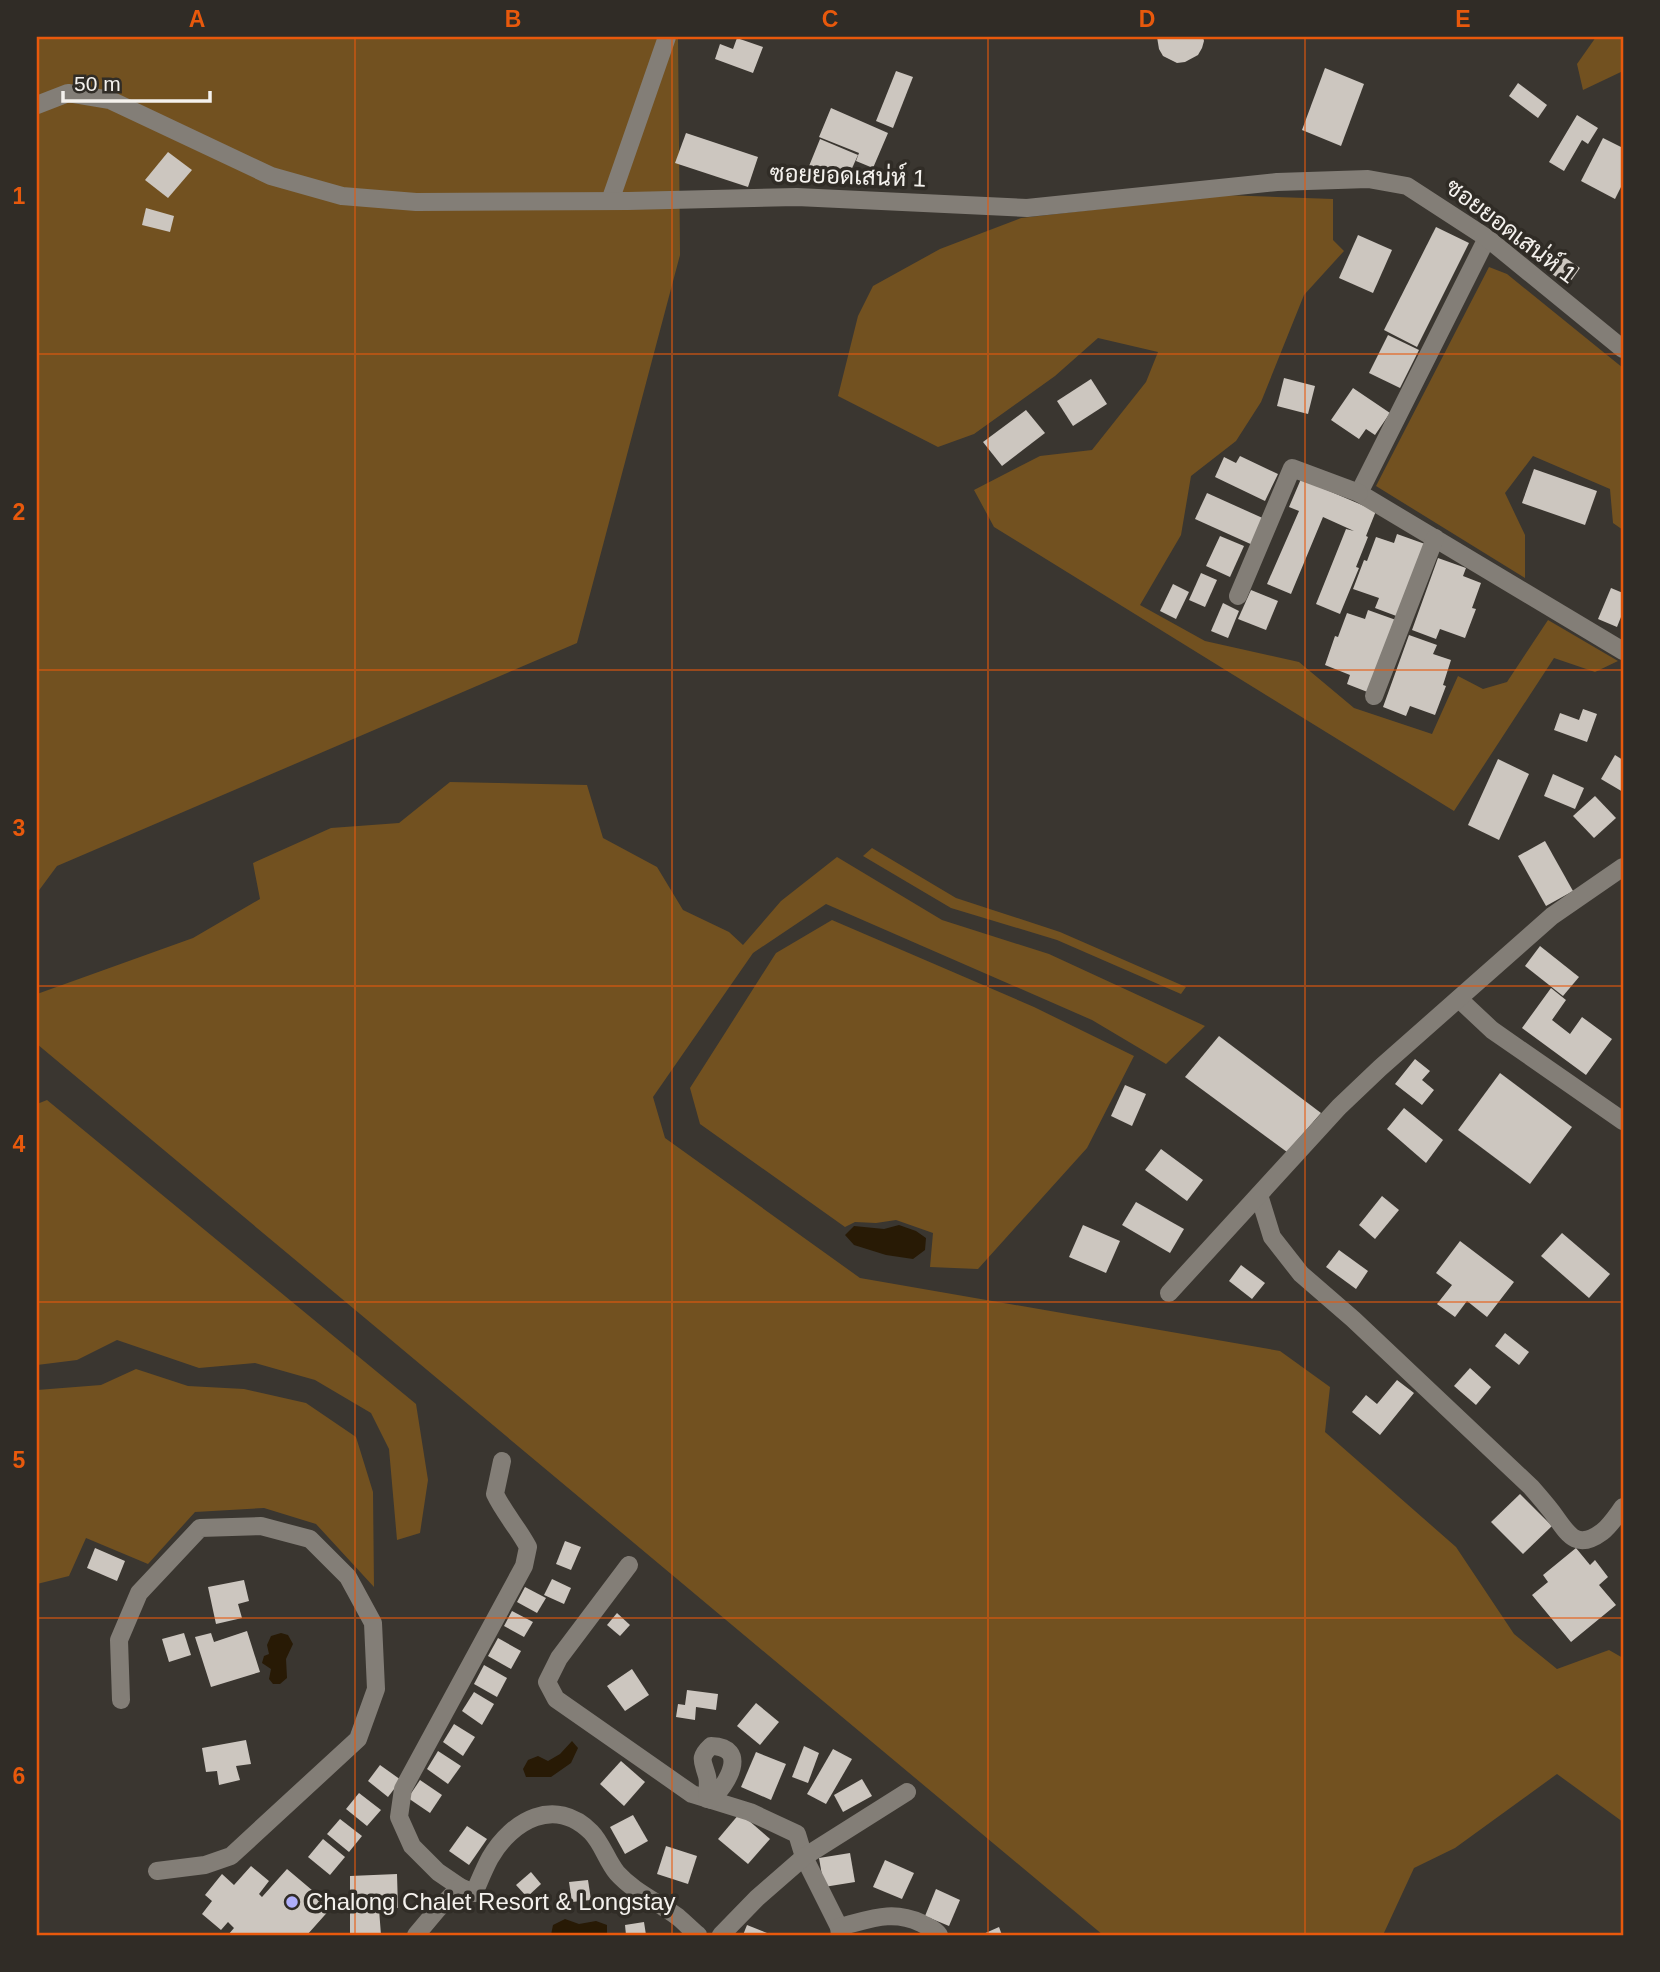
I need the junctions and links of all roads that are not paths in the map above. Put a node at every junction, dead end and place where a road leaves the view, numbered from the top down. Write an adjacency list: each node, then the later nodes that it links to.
1 (667, 37): 3 (street)
2 (37, 105): 3 (street, ซอยยอดเสน่ห์ 1)
3 (610, 201): 4 (street, ซอยยอดเสน่ห์ 1)
4 (1487, 238): 5 (street, ซอยยอดเสน่ห์ 1); 6 (street)
5 (1623, 349)
6 (1359, 493): 7 (street); 8 (street)
7 (1435, 538): 9 (street); 10 (street)
8 (1238, 596)
9 (1623, 651)
10 (1374, 696)
11 (1623, 867): 12 (street)
12 (1459, 999): 13 (street); 14 (street)
13 (1623, 1121)
14 (1259, 1195): 15 (street); 17 (street)
15 (1169, 1293)
16 (502, 1461): 23 (street)
17 (1623, 1507)
18 (629, 1565): 21 (street)
19 (121, 1700): 22 (street)
20 (908, 1792): 21 (street)
21 (804, 1857): 24 (street); 27 (street)
22 (157, 1871)
23 (460, 1887): 25 (street); 26 (street)
24 (840, 1931): 28 (street)
25 (416, 1935)
26 (698, 1935)
27 (721, 1935)
28 (939, 1935)

